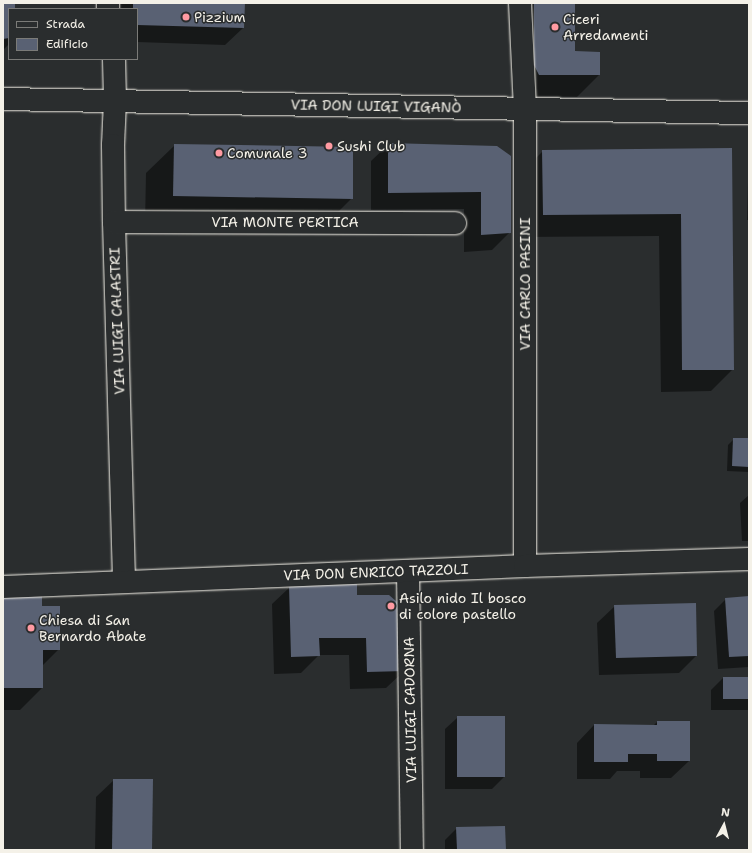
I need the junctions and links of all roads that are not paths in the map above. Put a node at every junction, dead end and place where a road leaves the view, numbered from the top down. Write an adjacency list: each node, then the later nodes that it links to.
1 (520, 3): 5 (street, VIA CARLO PASINI)
2 (114, 60): 4 (street, VIA LUIGI CALASTRI)
3 (3, 99): 4 (street, VIA DON LUIGI VIGANÒ)
4 (115, 102): 5 (street, VIA DON LUIGI VIGANÒ); 7 (street, VIA LUIGI CALASTRI)
5 (524, 109): 6 (street, VIA DON LUIGI VIGANÒ); 10 (street, VIA CARLO PASINI)
6 (749, 113)
7 (114, 222): 8 (street, VIA MONTE PERTICA); 12 (street, VIA LUIGI CALASTRI)
8 (455, 223)
9 (749, 559): 10 (street, VIA DON ENRICO TAZZOLI)
10 (525, 566): 11 (street, VIA DON ENRICO TAZZOLI)
11 (408, 571): 12 (street, VIA DON ENRICO TAZZOLI); 14 (street, VIA LUIGI CADORNA)
12 (124, 582): 13 (street, VIA DON ENRICO TAZZOLI)
13 (3, 587)
14 (412, 850)

